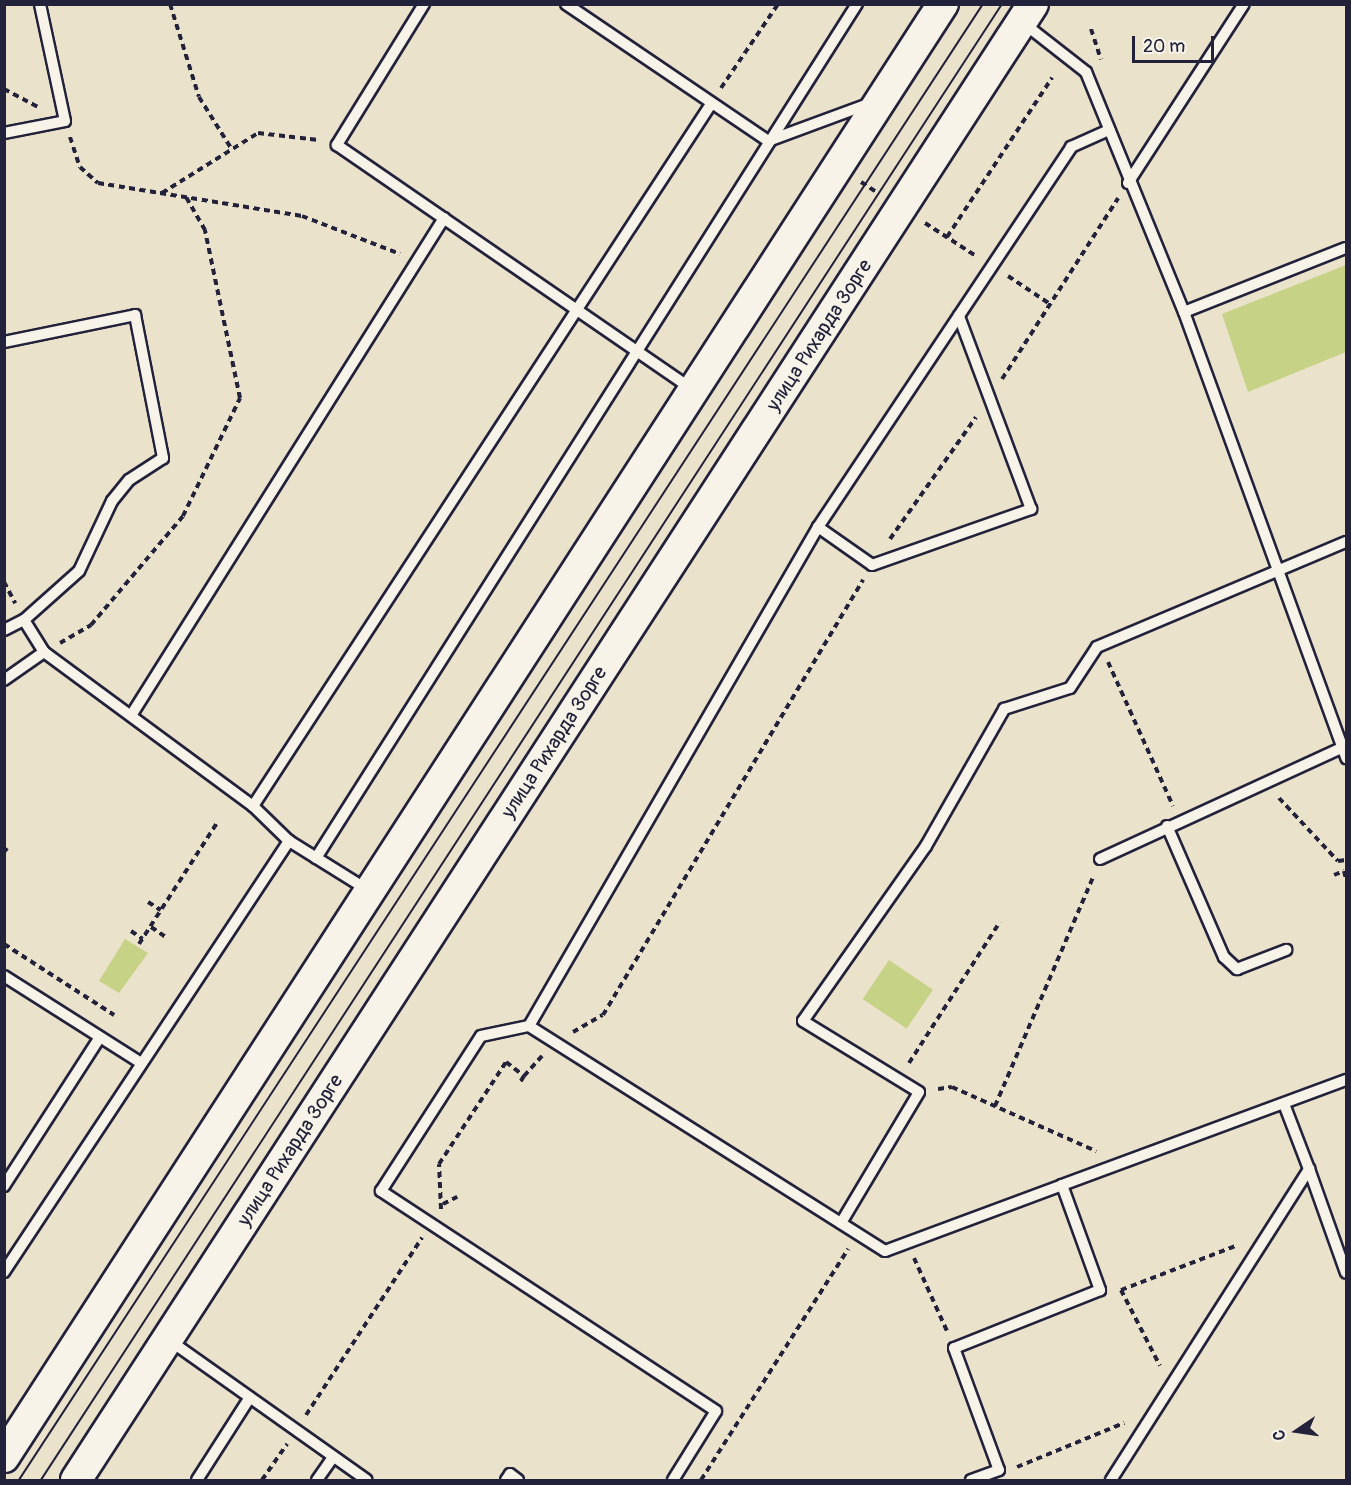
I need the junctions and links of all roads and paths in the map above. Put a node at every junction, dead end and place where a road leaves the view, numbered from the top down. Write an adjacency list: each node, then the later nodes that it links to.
1 (40, 4): 14 (lane)
2 (170, 4): 19 (path)
3 (424, 4): 18 (lane)
4 (566, 4): 9 (lane)
5 (778, 4): 13 (path)
6 (857, 4): 17 (lane)
7 (943, 4): 12 (street)
8 (1244, 4): 20 (lane)
9 (580, 8): 13 (lane)
10 (1027, 13): 15 (lane); 91 (street, улица Рихарда Зорге)
11 (1052, 78): 23 (path)
12 (881, 100): 17 (lane); 31 (street)
13 (711, 104): 17 (lane); 26 (lane)
14 (64, 121): 16 (lane); 21 (path)
15 (1109, 130): 20 (lane); 28 (lane)
16 (4, 133)
17 (768, 141): 30 (lane)
18 (337, 145): 19 (path); 22 (lane)
19 (231, 148): 21 (path)
20 (1128, 183): 27 (lane)
21 (162, 193): 25 (path)
22 (444, 218): 25 (lane); 26 (lane)
23 (947, 237)
24 (1347, 248): 27 (lane)
25 (417, 260): 40 (lane)
26 (579, 311): 30 (lane); 43 (lane)
27 (1184, 312): 34 (lane)
28 (959, 316): 32 (lane); 32 (lane)
29 (4, 342): 35 (lane)
30 (638, 352): 31 (lane); 48 (lane)
31 (693, 390): 54 (street)
32 (818, 527): 67 (lane)
33 (1347, 542): 34 (lane)
34 (1280, 570): 37 (lane); 41 (lane)
35 (24, 620): 36 (lane); 38 (lane)
36 (4, 630)
37 (1101, 645): 44 (path); 70 (lane)
38 (44, 652): 39 (lane); 40 (lane)
39 (4, 680)
40 (132, 714): 43 (lane)
41 (1345, 752): 42 (lane)
42 (1265, 779): 44 (lane); 50 (path)
43 (253, 806): 47 (lane)
44 (1179, 820): 46 (lane)
45 (217, 823): 56 (path)
46 (1167, 826): 49 (lane); 64 (lane)
47 (289, 841): 48 (lane); 69 (lane)
48 (316, 858): 54 (lane)
49 (1100, 859): 75 (path)
50 (1347, 860)
51 (1345, 871): 52 (path); 53 (path)
52 (1334, 875)
53 (1347, 879)
54 (370, 892): 98 (street)
55 (148, 902): 56 (path)
56 (161, 910): 58 (path)
57 (1000, 922): 70 (path)
58 (151, 927): 60 (path); 61 (path)
59 (130, 931): 61 (path)
60 (166, 937)
61 (143, 939): 63 (path)
62 (4, 944): 66 (path)
63 (139, 945)
64 (1286, 950)
65 (4, 976): 68 (lane)
66 (114, 1015)
67 (529, 1026): 82 (lane); 83 (lane)
68 (100, 1037): 69 (lane); 79 (lane)
69 (141, 1063): 88 (lane)
70 (899, 1079): 73 (lane)
71 (1347, 1080): 74 (lane)
72 (519, 1084): 81 (path)
73 (919, 1092): 75 (path); 82 (lane)
74 (1284, 1104): 76 (lane); 77 (lane)
75 (995, 1106): 76 (path)
76 (1122, 1162): 78 (lane)
77 (1309, 1169): 85 (lane); 87 (lane)
78 (1062, 1185): 86 (lane); 89 (lane)
79 (4, 1186)
80 (457, 1197): 81 (path)
81 (443, 1204): 83 (path)
82 (841, 1223): 84 (lane)
83 (431, 1225): 96 (path); 107 (lane)
84 (858, 1233): 86 (lane); 108 (path)
85 (1268, 1233): 90 (path); 93 (lane)
86 (907, 1243): 92 (path)
87 (1346, 1268)
88 (4, 1272)
89 (1100, 1290): 90 (path); 92 (lane)
90 (1121, 1290): 93 (path)
91 (167, 1339): 94 (lane); 100 (street, улица Рихарда Зорге)
92 (954, 1348): 99 (lane)
93 (1171, 1387): 95 (lane)
94 (249, 1397): 96 (lane); 101 (lane)
95 (1155, 1410): 99 (path); 110 (lane)
96 (296, 1430): 97 (lane); 102 (path)
97 (333, 1456): 103 (lane); 104 (lane)
98 (4, 1457)
99 (999, 1470): 109 (lane)
100 (76, 1480)
101 (197, 1480)
102 (262, 1480)
103 (317, 1480)
104 (367, 1480)
105 (506, 1480): 106 (lane)
106 (518, 1480)
107 (673, 1480)
108 (701, 1480)
109 (971, 1480)
110 (1111, 1480)

